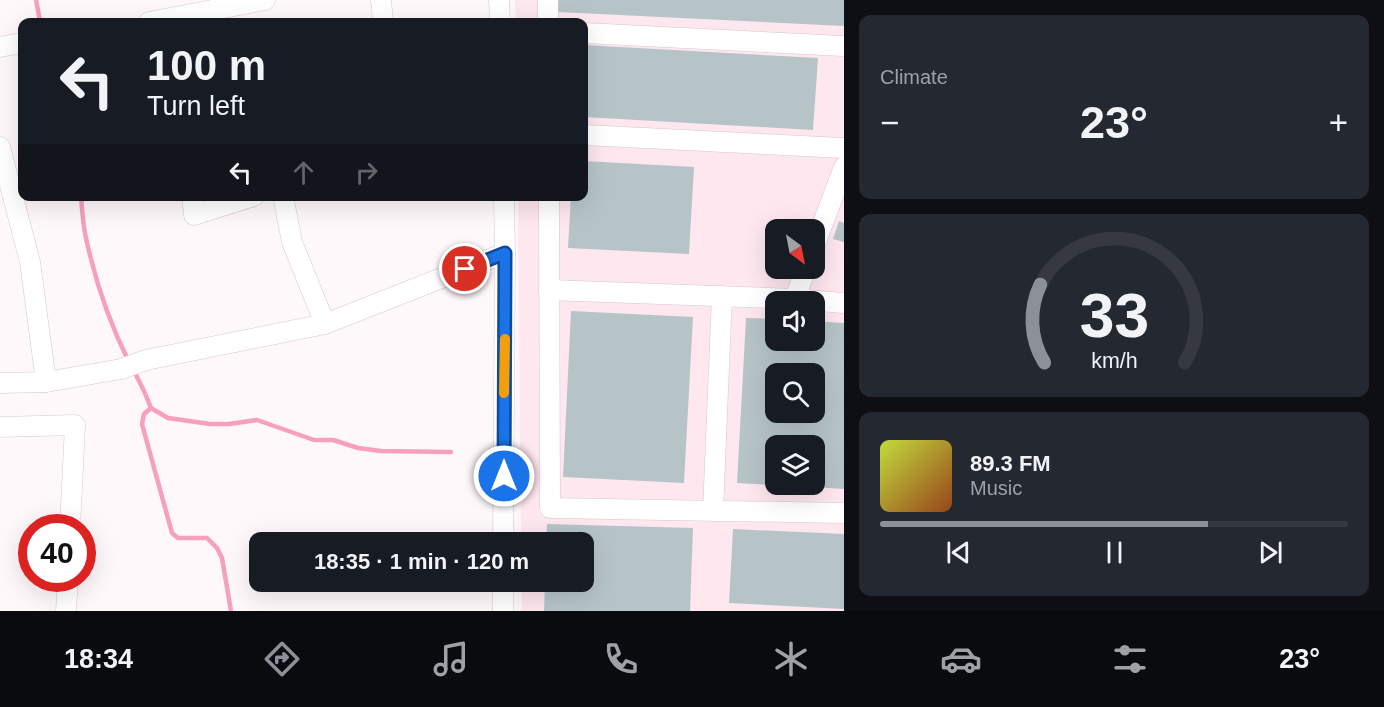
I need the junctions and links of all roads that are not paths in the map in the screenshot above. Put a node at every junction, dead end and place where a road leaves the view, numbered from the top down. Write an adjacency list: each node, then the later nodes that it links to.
1 (265, 0): 5 (street)
2 (381, 0): 7 (street)
3 (499, 0): 8 (street)
4 (548, 0): 9 (street)
5 (229, 3): 6 (street)
6 (165, 18)
7 (383, 18)
8 (500, 18)
9 (548, 18)
10 (588, 33): 12 (street)
11 (18, 44): 13 (street)
12 (844, 46)
13 (0, 47)
14 (588, 135): 16 (street)
15 (0, 147): 31 (street)
16 (844, 148)
17 (844, 168): 23 (street)
18 (193, 201): 19 (street)
19 (238, 201)
20 (285, 201): 30 (street)
21 (504, 201): 24 (street)
22 (549, 201): 25 (street)
23 (825, 219)
24 (505, 253): 30 (street); 37 (street)
25 (549, 290): 26 (street); 34 (street)
26 (722, 296): 27 (street); 34 (street)
27 (765, 298)
28 (825, 301): 29 (street)
29 (844, 303)
30 (325, 324): 31 (street)
31 (46, 382): 32 (street)
32 (0, 383)
33 (0, 427): 36 (street)
34 (713, 511): 35 (street)
35 (844, 513)
36 (71, 514)
37 (503, 532)
38 (67, 592): 40 (street)
39 (503, 592): 41 (street)
40 (66, 611)
41 (503, 611)

